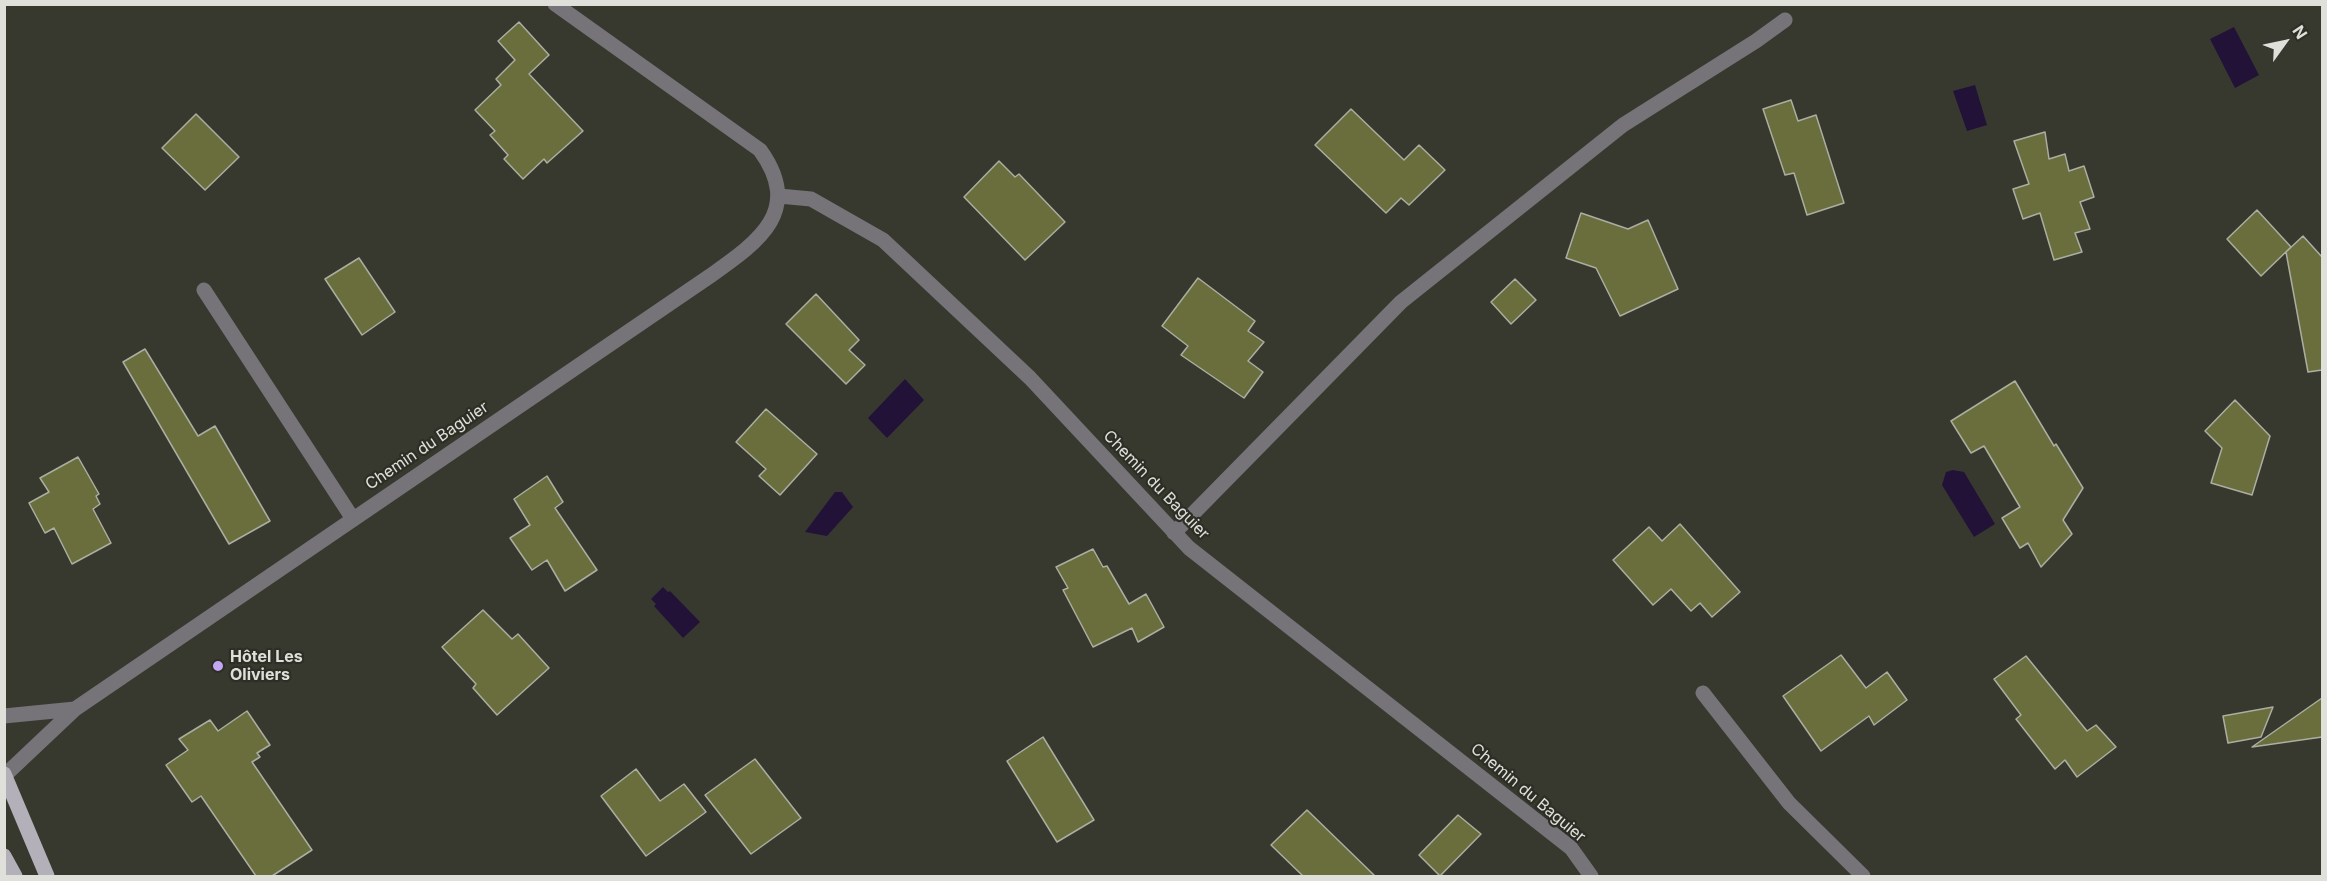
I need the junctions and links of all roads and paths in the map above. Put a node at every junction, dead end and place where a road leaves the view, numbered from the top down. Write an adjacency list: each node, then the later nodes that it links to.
1 (555, 4): 3 (street)
2 (1785, 20): 6 (street)
3 (779, 196): 5 (street, Chemin du Baguier); 6 (street, Chemin du Baguier)
4 (204, 290): 5 (street)
5 (353, 519): 8 (street, Chemin du Baguier)
6 (1174, 533): 14 (street, Chemin du Baguier)
7 (1703, 693): 15 (street)
8 (75, 709): 9 (street, Chemin du Baguier); 10 (street, Chemin du Baguier)
9 (4, 716)
10 (5, 775): 13 (main road)
11 (4, 856): 12 (main road)
12 (15, 876)
13 (47, 876)
14 (1591, 876)
15 (1863, 876)

